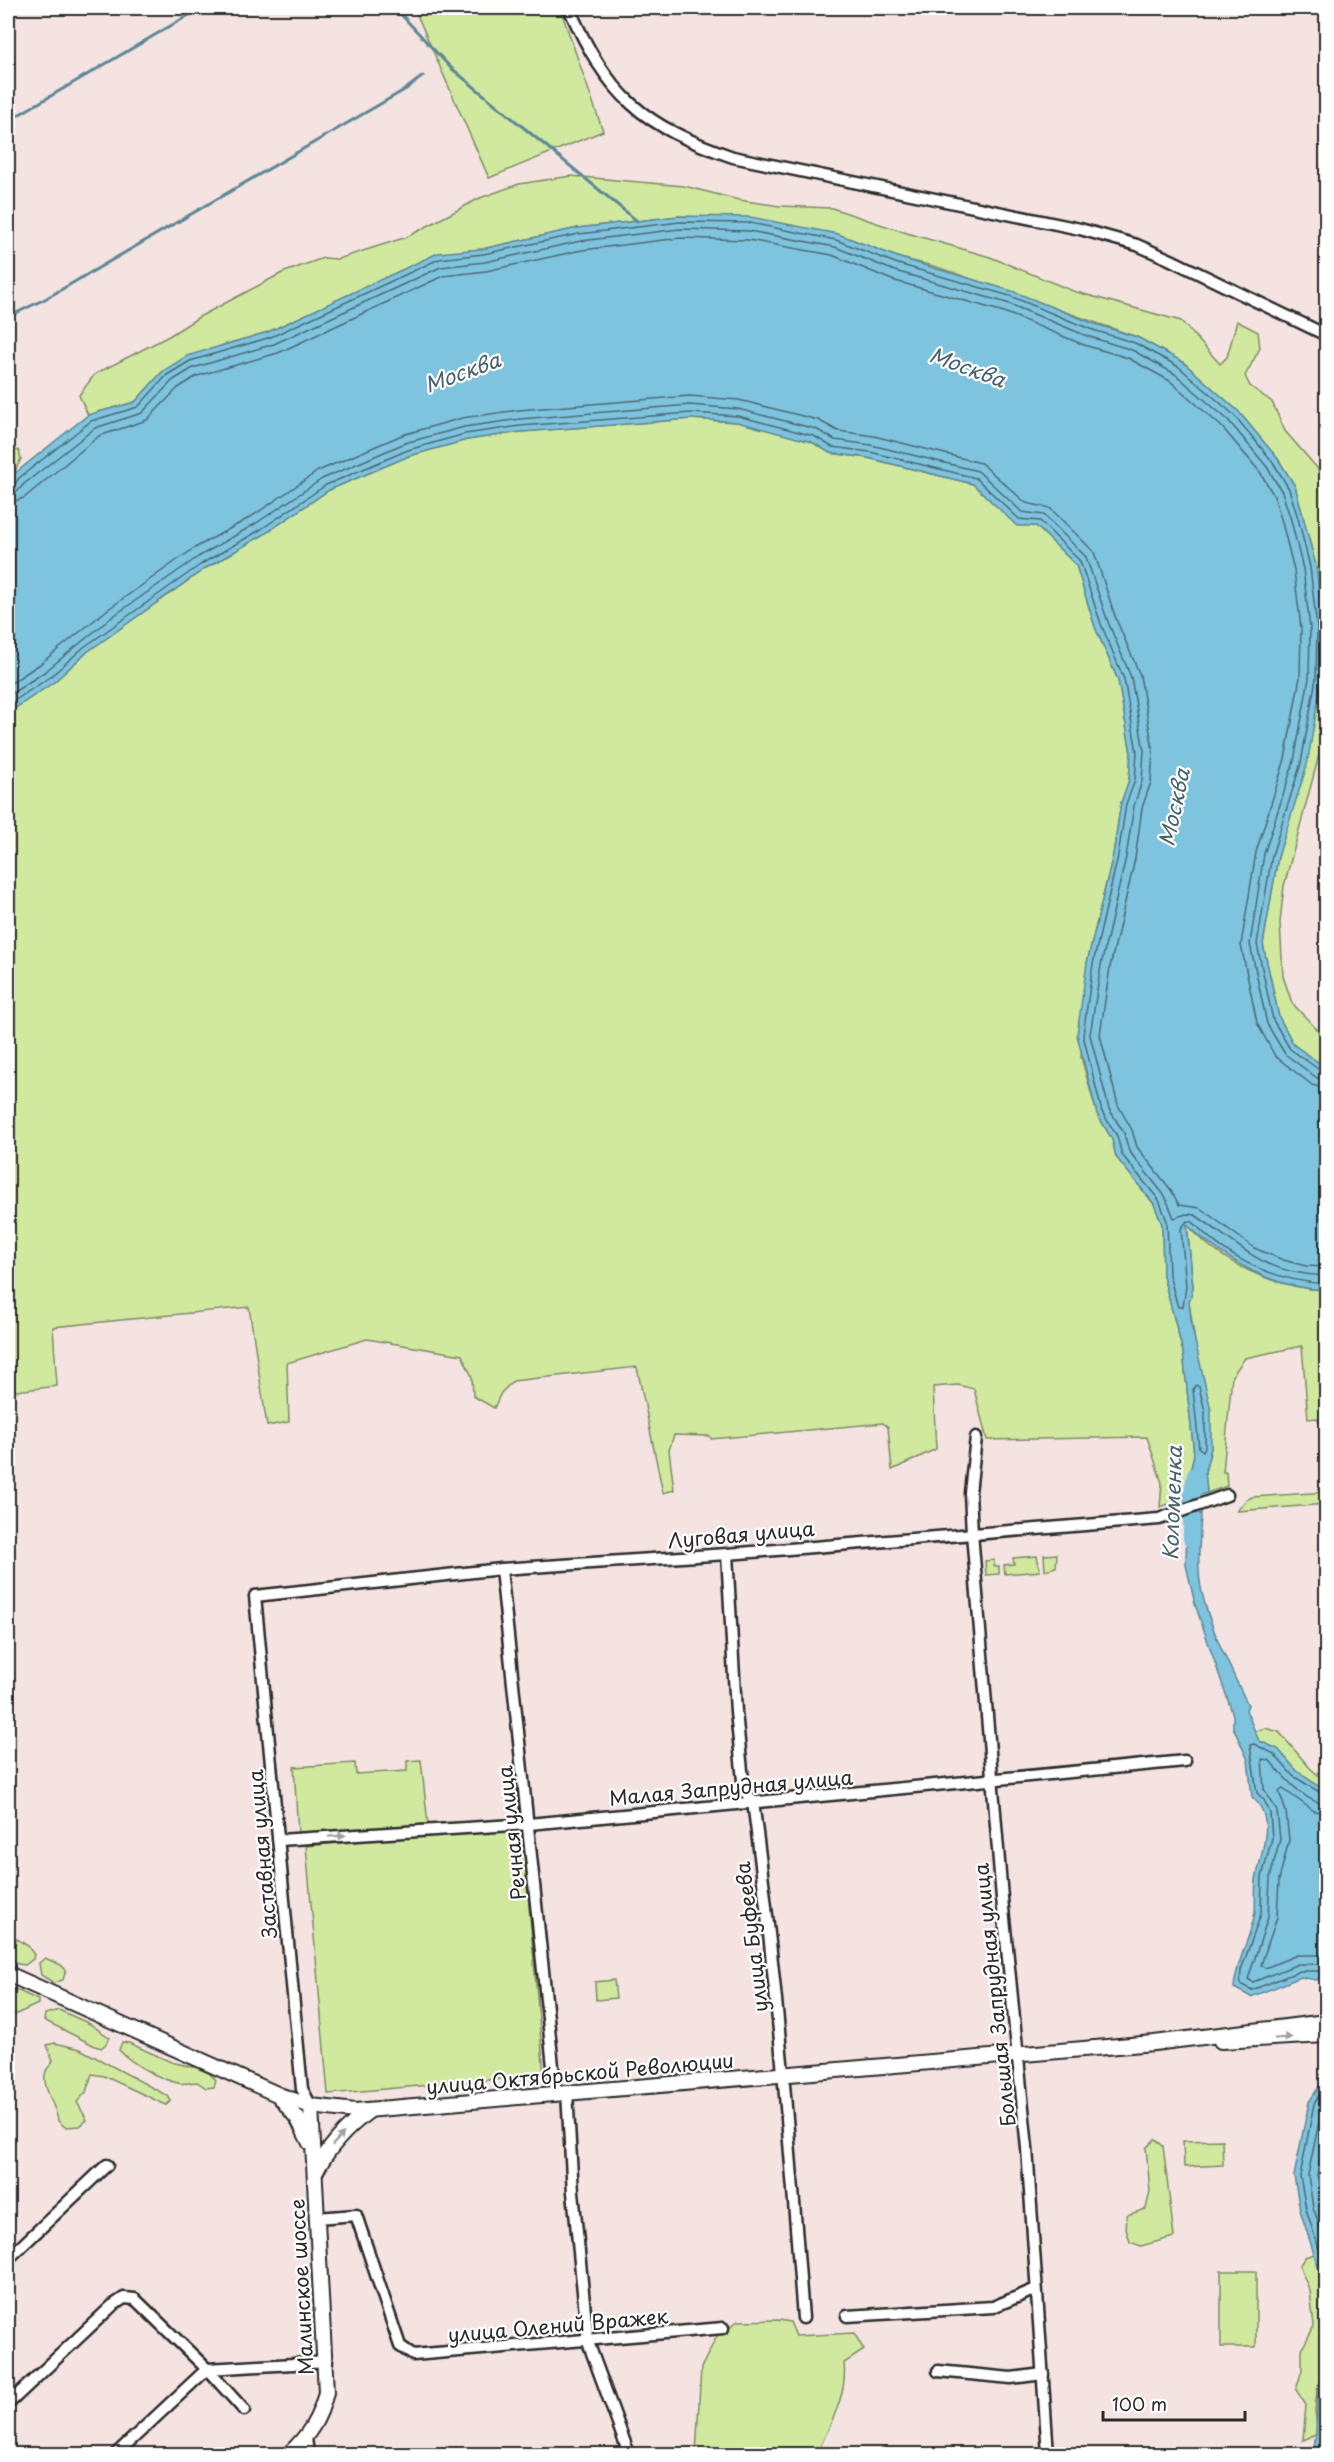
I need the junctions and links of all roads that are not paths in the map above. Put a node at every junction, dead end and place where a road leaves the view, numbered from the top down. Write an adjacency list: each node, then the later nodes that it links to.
1 (569, 8): 2 (street)
2 (1326, 335)
3 (976, 1437): 5 (street, Большая Запрудная улица)
4 (1227, 1495): 5 (street, Луговая улица)
5 (972, 1533): 6 (street, Луговая улица); 10 (street, Большая Запрудная улица)
6 (727, 1554): 7 (street, Луговая улица); 11 (street, улица Буфеева)
7 (501, 1569): 8 (street, Луговая улица); 12 (street, Речная улица)
8 (255, 1596): 13 (street, Заставная улица)
9 (1185, 1761): 10 (street, Малая Запрудная улица)
10 (993, 1779): 11 (street, Малая Запрудная улица); 18 (street, Большая Запрудная улица)
11 (753, 1802): 12 (street, Малая Запрудная улица); 19 (street, улица Буфеева)
12 (529, 1824): 13 (street, Малая Запрудная улица, one-way to 12); 20 (street, Речная улица)
13 (279, 1840): 22 (street, Заставная улица)
14 (8, 1974): 21 (main road, улица Октябрьской Революции)
15 (1326, 2022): 17 (main road, улица Октябрьской Революции)
16 (1326, 2035): 17 (main road, улица Октябрьской Революции, one-way to 16)
17 (1183, 2040): 18 (main road, улица Октябрьской Революции)
18 (1019, 2054): 19 (main road, улица Октябрьской Революции); 29 (street, Большая Запрудная улица)
19 (784, 2074): 20 (main road, улица Октябрьской Революции); 31 (street, улица Буфеева)
20 (561, 2094): 23 (main road, улица Октябрьской Революции); 33 (street, Речная улица)
21 (279, 2095): 22 (main road, улица Октябрьской Революции); 24 (main road)
22 (311, 2106): 23 (main road, улица Октябрьской Революции); 24 (main road, Малинское шоссе)
23 (370, 2110): 26 (main road, one-way to 23)
24 (313, 2150): 26 (main road, Малинское шоссе)
25 (107, 2165): 28 (street)
26 (314, 2175): 27 (main road, Малинское шоссе)
27 (317, 2217): 33 (street, улица Олений Вражек); 34 (main road, Малинское шоссе)
28 (8, 2259)
29 (1036, 2289): 30 (street); 37 (street, Большая Запрудная улица)
30 (847, 2316)
31 (803, 2319)
32 (723, 2328): 33 (street, улица Олений Вражек)
33 (588, 2342): 44 (street, Речная улица)
34 (327, 2362): 35 (street); 40 (main road, Малинское шоссе)
35 (207, 2369): 38 (street); 39 (street); 41 (street)
36 (938, 2371): 37 (street)
37 (1043, 2374): 45 (street, Большая Запрудная улица)
38 (8, 2404)
39 (244, 2410)
40 (306, 2438): 42 (main road, Малинское шоссе); 43 (street)
41 (116, 2454)
42 (289, 2454)
43 (308, 2454)
44 (629, 2454)
45 (1048, 2454)

